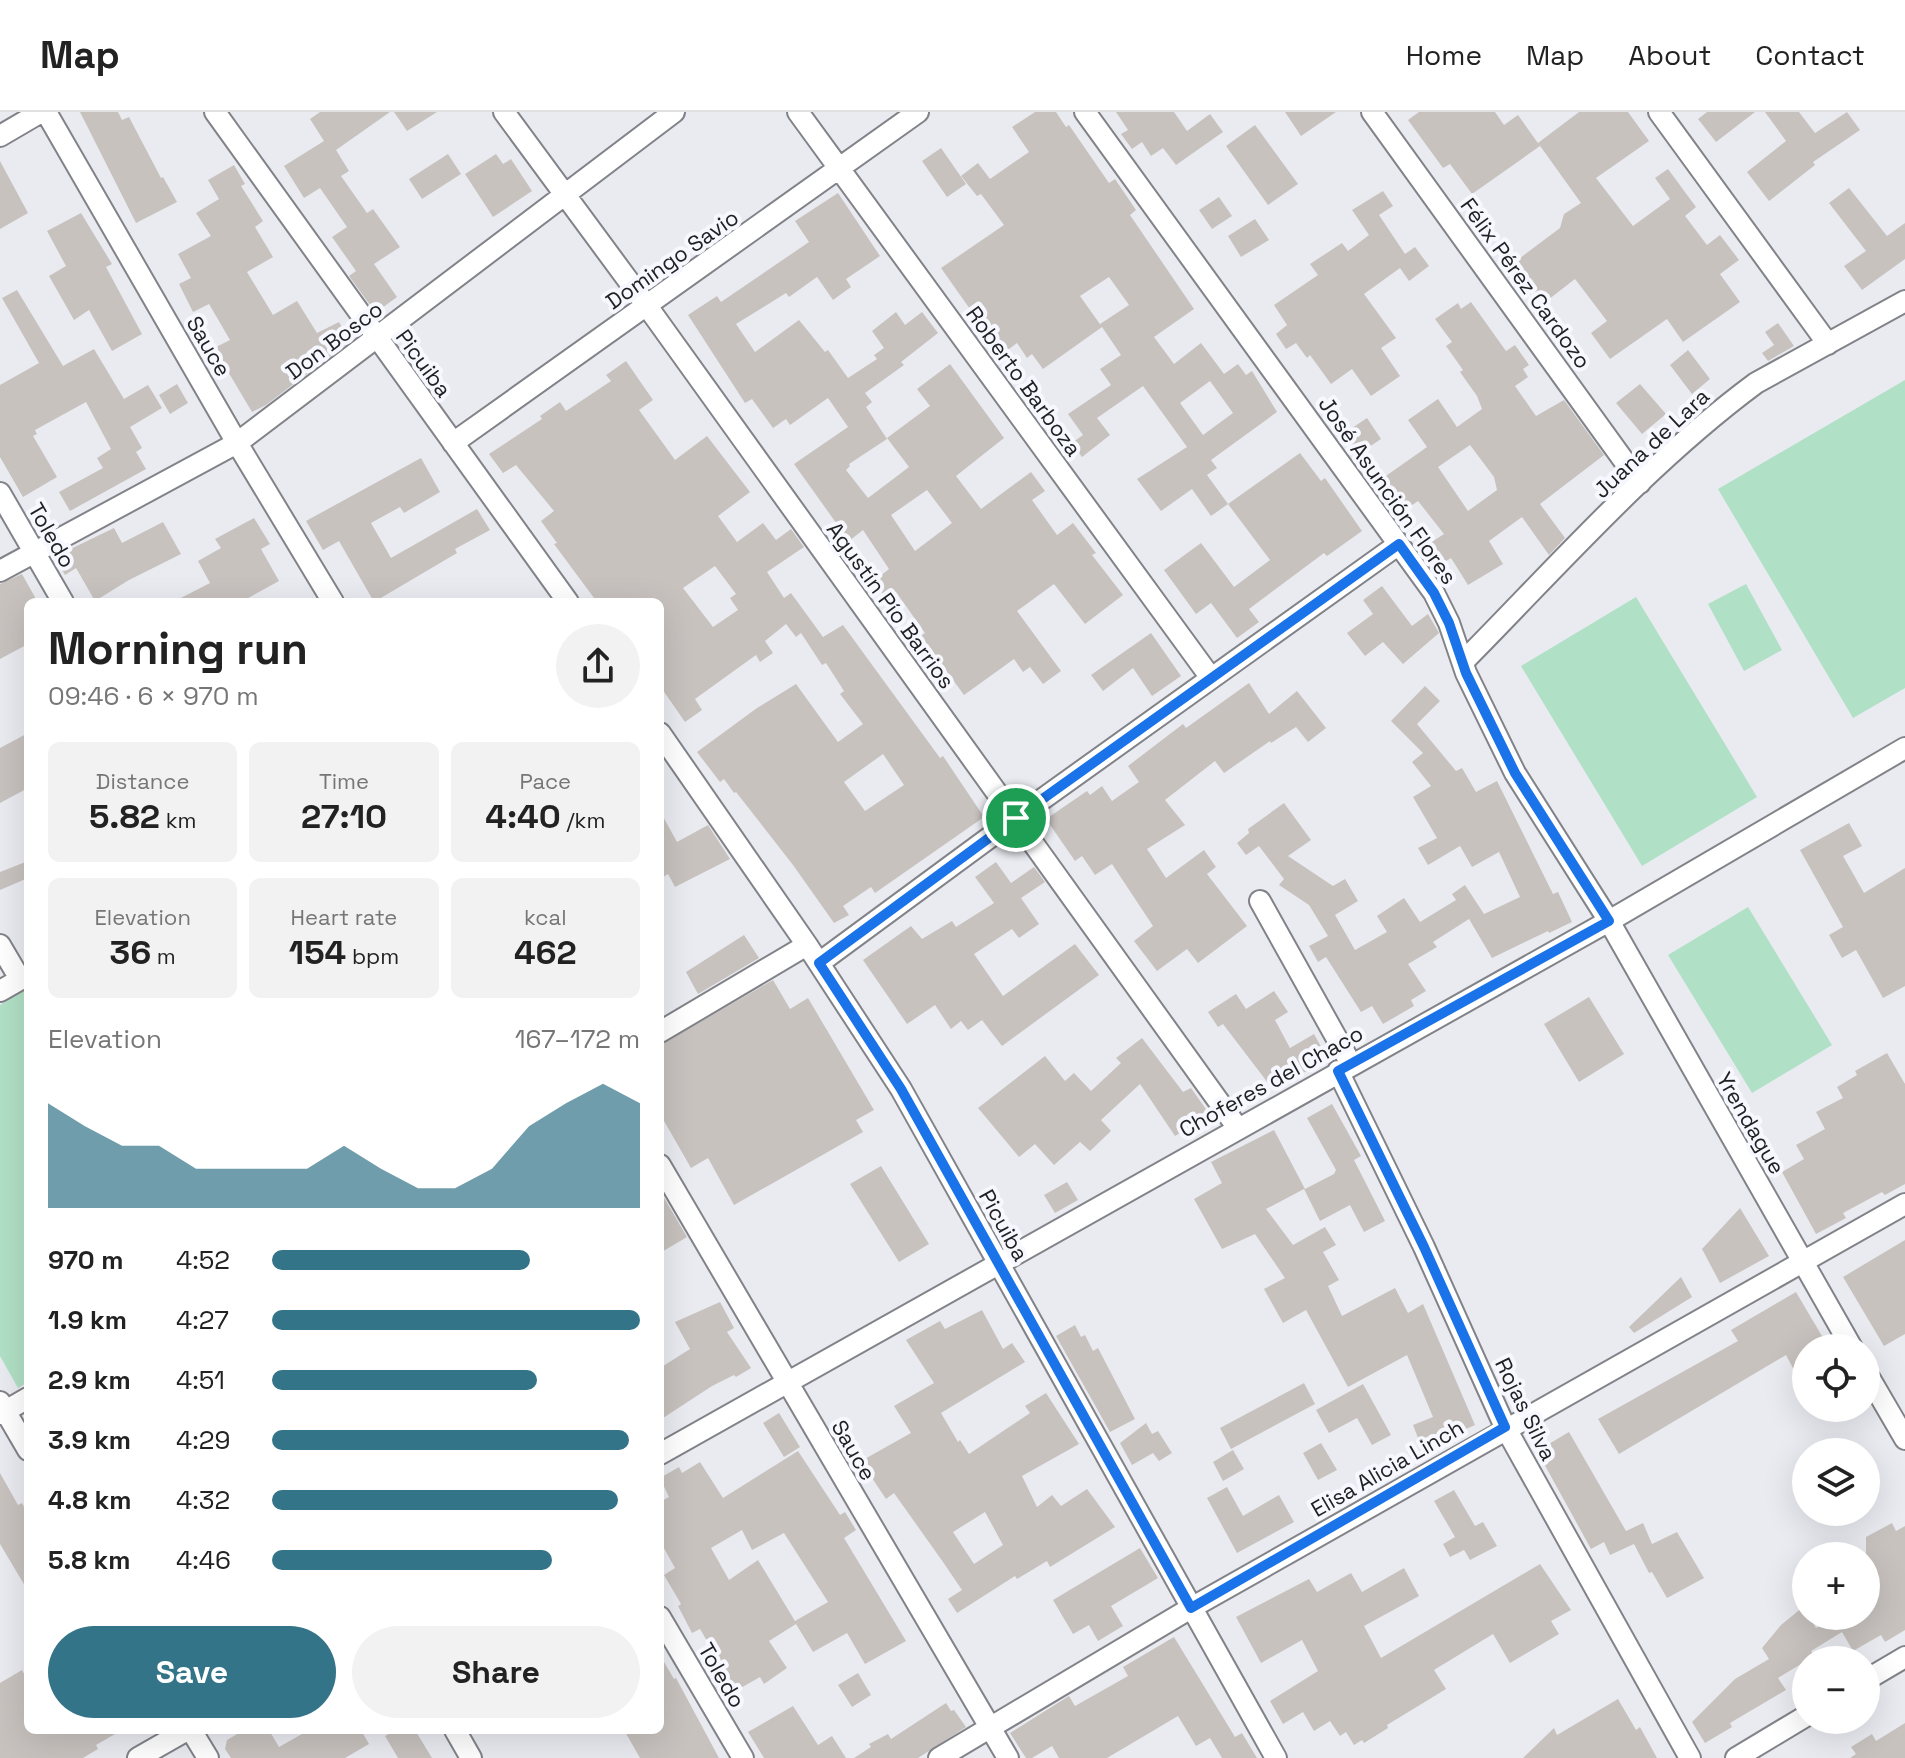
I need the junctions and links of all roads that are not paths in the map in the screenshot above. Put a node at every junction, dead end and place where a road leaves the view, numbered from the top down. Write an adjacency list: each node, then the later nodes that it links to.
1 (43, 112): 10 (street); 17 (street, Sauce)
2 (215, 112): 15 (street, Picuiba)
3 (504, 112): 12 (street, Agustín Pío Barrios)
4 (674, 112): 12 (street, Don Bosco)
5 (798, 112): 11 (street, Roberto Barboza)
6 (918, 112): 11 (street, Domingo Savio)
7 (1085, 112): 21 (street, José Asunción Flores)
8 (1372, 112): 19 (street, Félix Pérez Cardozo)
9 (1659, 112): 16 (street)
10 (0, 136)
11 (839, 169): 14 (street, Domingo Savio); 28 (street, Roberto Barboza)
12 (562, 195): 14 (street, Agustín Pío Barrios); 15 (street, Don Bosco)
13 (1905, 301): 16 (street, Juana de Lara)
14 (647, 306): 18 (street, Domingo Savio); 31 (street, Agustín Pío Barrios)
15 (376, 339): 17 (street, Don Bosco); 18 (street, Picuiba)
16 (1828, 344): 19 (street, Juana de Lara)
17 (237, 443): 22 (street, Don Bosco); 25 (street, Sauce)
18 (453, 443): 26 (street, Picuiba)
19 (1640, 483): 27 (street, Juana de Lara)
20 (0, 493): 22 (street, Toledo)
21 (1399, 544): 27 (street, José Asunción Flores); 28 (street)
22 (34, 552): 23 (street, Don Bosco); 24 (street, Toledo)
23 (0, 571)
24 (61, 598)
25 (331, 598)
26 (565, 598)
27 (1463, 662): 33 (street, José Asunción Flores)
28 (1211, 678): 31 (street)
29 (664, 739): 35 (street, Picuiba)
30 (1905, 748): 33 (street, Choferes del Chaco)
31 (1016, 818): 36 (street); 41 (street, Agustín Pío Barrios)
32 (1260, 901): 40 (street, Rojas Silva)
33 (1609, 921): 40 (street, Choferes del Chaco); 44 (street, Yrendague)
34 (0, 945): 37 (street)
35 (807, 945): 36 (street, Picuiba); 39 (street)
36 (819, 963): 45 (street, Picuiba)
37 (24, 977): 38 (street)
38 (0, 991)
39 (664, 1030)
40 (1344, 1068): 41 (street, Choferes del Chaco); 51 (street, Rojas Silva)
41 (1237, 1127): 45 (street, Choferes del Chaco)
42 (664, 1172): 47 (street, Sauce)
43 (1905, 1204): 44 (street, Elisa Alicia Linch)
44 (1802, 1261): 46 (street, Yrendague); 51 (street, Elisa Alicia Linch)
45 (997, 1263): 47 (street, Choferes del Chaco); 55 (street, Picuiba)
46 (1844, 1334)
47 (787, 1382): 54 (street, Choferes del Chaco); 60 (street, Sauce)
48 (1880, 1396): 52 (street)
49 (24, 1400): 50 (street)
50 (2, 1409): 53 (street)
51 (1505, 1427): 55 (street, Elisa Alicia Linch); 71 (street, Rojas Silva)
52 (1905, 1439)
53 (24, 1444)
54 (664, 1452)
55 (1191, 1608): 60 (street, Elisa Alicia Linch); 70 (street, Picuiba)
56 (664, 1624): 67 (street, Toledo)
57 (1905, 1657): 58 (street)
58 (1880, 1672)
59 (1792, 1724): 72 (street)
60 (990, 1728): 68 (street, Elisa Alicia Linch); 69 (street, Sauce)
61 (182, 1734): 64 (street)
62 (192, 1734): 65 (street)
63 (457, 1734): 66 (street)
64 (138, 1758)
65 (208, 1758)
66 (471, 1758)
67 (743, 1758)
68 (939, 1758)
69 (1008, 1758)
70 (1276, 1758)
71 (1690, 1758)
72 (1736, 1758)

